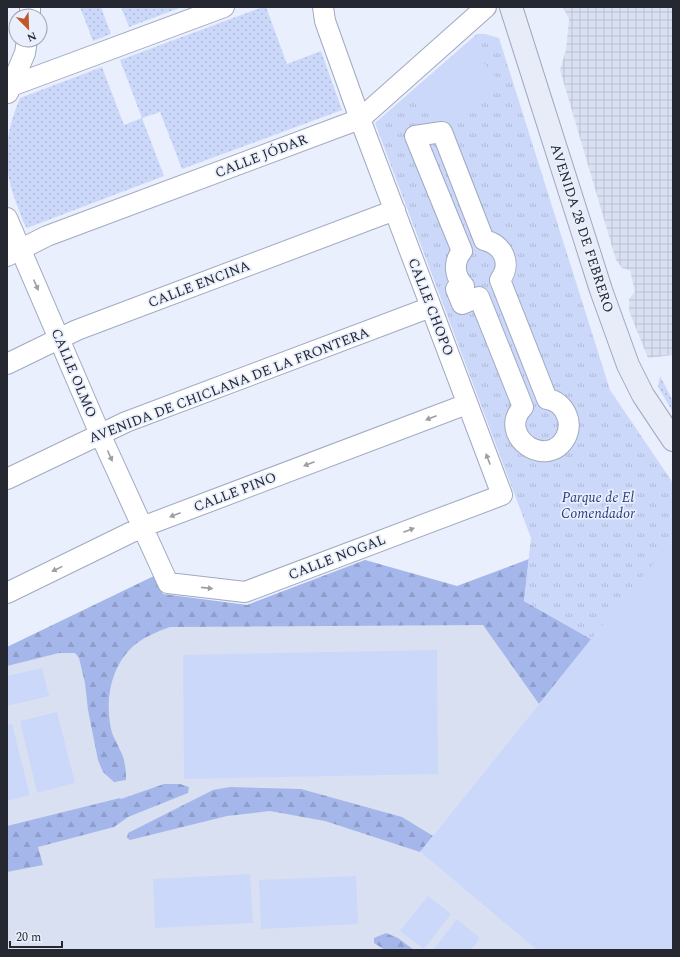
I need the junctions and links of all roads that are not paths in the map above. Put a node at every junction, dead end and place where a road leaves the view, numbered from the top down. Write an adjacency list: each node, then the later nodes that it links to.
1 (224, 7): 6 (street)
2 (323, 7): 7 (street, CALLE CHOPO)
3 (486, 7): 7 (street, CALLE JÓDAR)
4 (511, 7): 17 (street, AVENIDA 28 DE FEBRERO)
5 (26, 48): 6 (street)
6 (9, 90)
7 (360, 119): 8 (street, CALLE CHOPO); 10 (street, CALLE JÓDAR)
8 (395, 210): 11 (street, CALLE CHOPO); 12 (street, CALLE ENCINA)
9 (7, 218): 10 (street, CALLE OLMO)
10 (14, 252): 12 (street, CALLE OLMO, one-way to 12)
11 (431, 307): 14 (street, CALLE CHOPO); 16 (street, AVENIDA DE CHICLANA DE LA FRONTERA)
12 (59, 339): 13 (street, CALLE ENCINA); 16 (street, CALLE OLMO)
13 (7, 364)
14 (468, 404): 19 (street, CALLE CHOPO, one-way to 14); 20 (street, CALLE PINO, one-way to 20)
15 (523, 407): 15 (street)
16 (100, 434): 18 (street, AVENIDA DE CHICLANA DE LA FRONTERA); 20 (street, CALLE OLMO, one-way to 20)
17 (673, 440)
18 (7, 479)
19 (502, 495): 21 (street, CALLE NOGAL, one-way to 19)
20 (142, 527): 21 (street, CALLE OLMO); 22 (street, CALLE PINO, one-way to 22)
21 (168, 584)
22 (7, 593)

